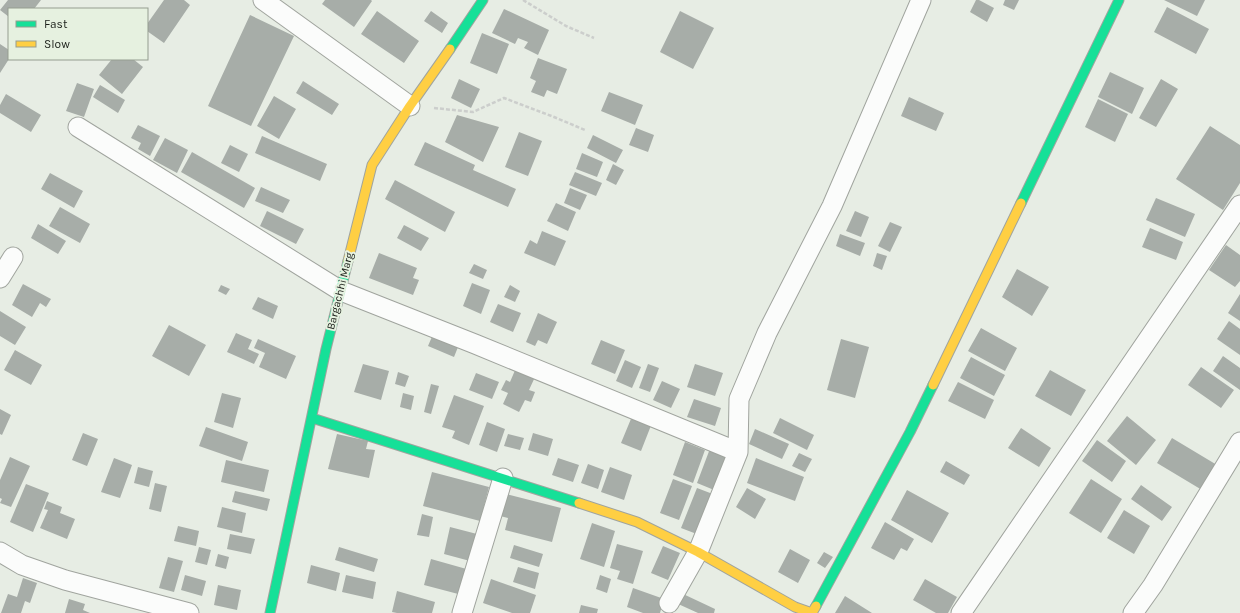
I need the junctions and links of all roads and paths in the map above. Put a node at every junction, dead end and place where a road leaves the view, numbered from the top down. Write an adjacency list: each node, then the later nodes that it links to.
1 (263, 0): 7 (street)
2 (483, 0): 7 (street, Bargachhi Marg)
3 (523, 0): 6 (path)
4 (921, 0): 16 (street)
5 (1119, 0): 24 (street)
6 (594, 38)
7 (410, 106): 9 (path); 13 (street, Bargachhi Marg)
8 (78, 127): 13 (street)
9 (585, 130)
10 (1240, 204): 25 (street)
11 (13, 257): 12 (street)
12 (0, 278)
13 (340, 291): 14 (street, Bargachhi Marg); 16 (street)
14 (312, 418): 17 (street); 22 (street, Bargachhi Marg)
15 (1240, 442): 26 (street)
16 (738, 452): 19 (street)
17 (503, 478): 19 (street); 23 (street)
18 (0, 552): 21 (street)
19 (698, 552): 20 (street); 24 (street)
20 (669, 603)
21 (189, 613)
22 (270, 613)
23 (462, 613)
24 (812, 613)
25 (962, 613)
26 (1133, 613)

